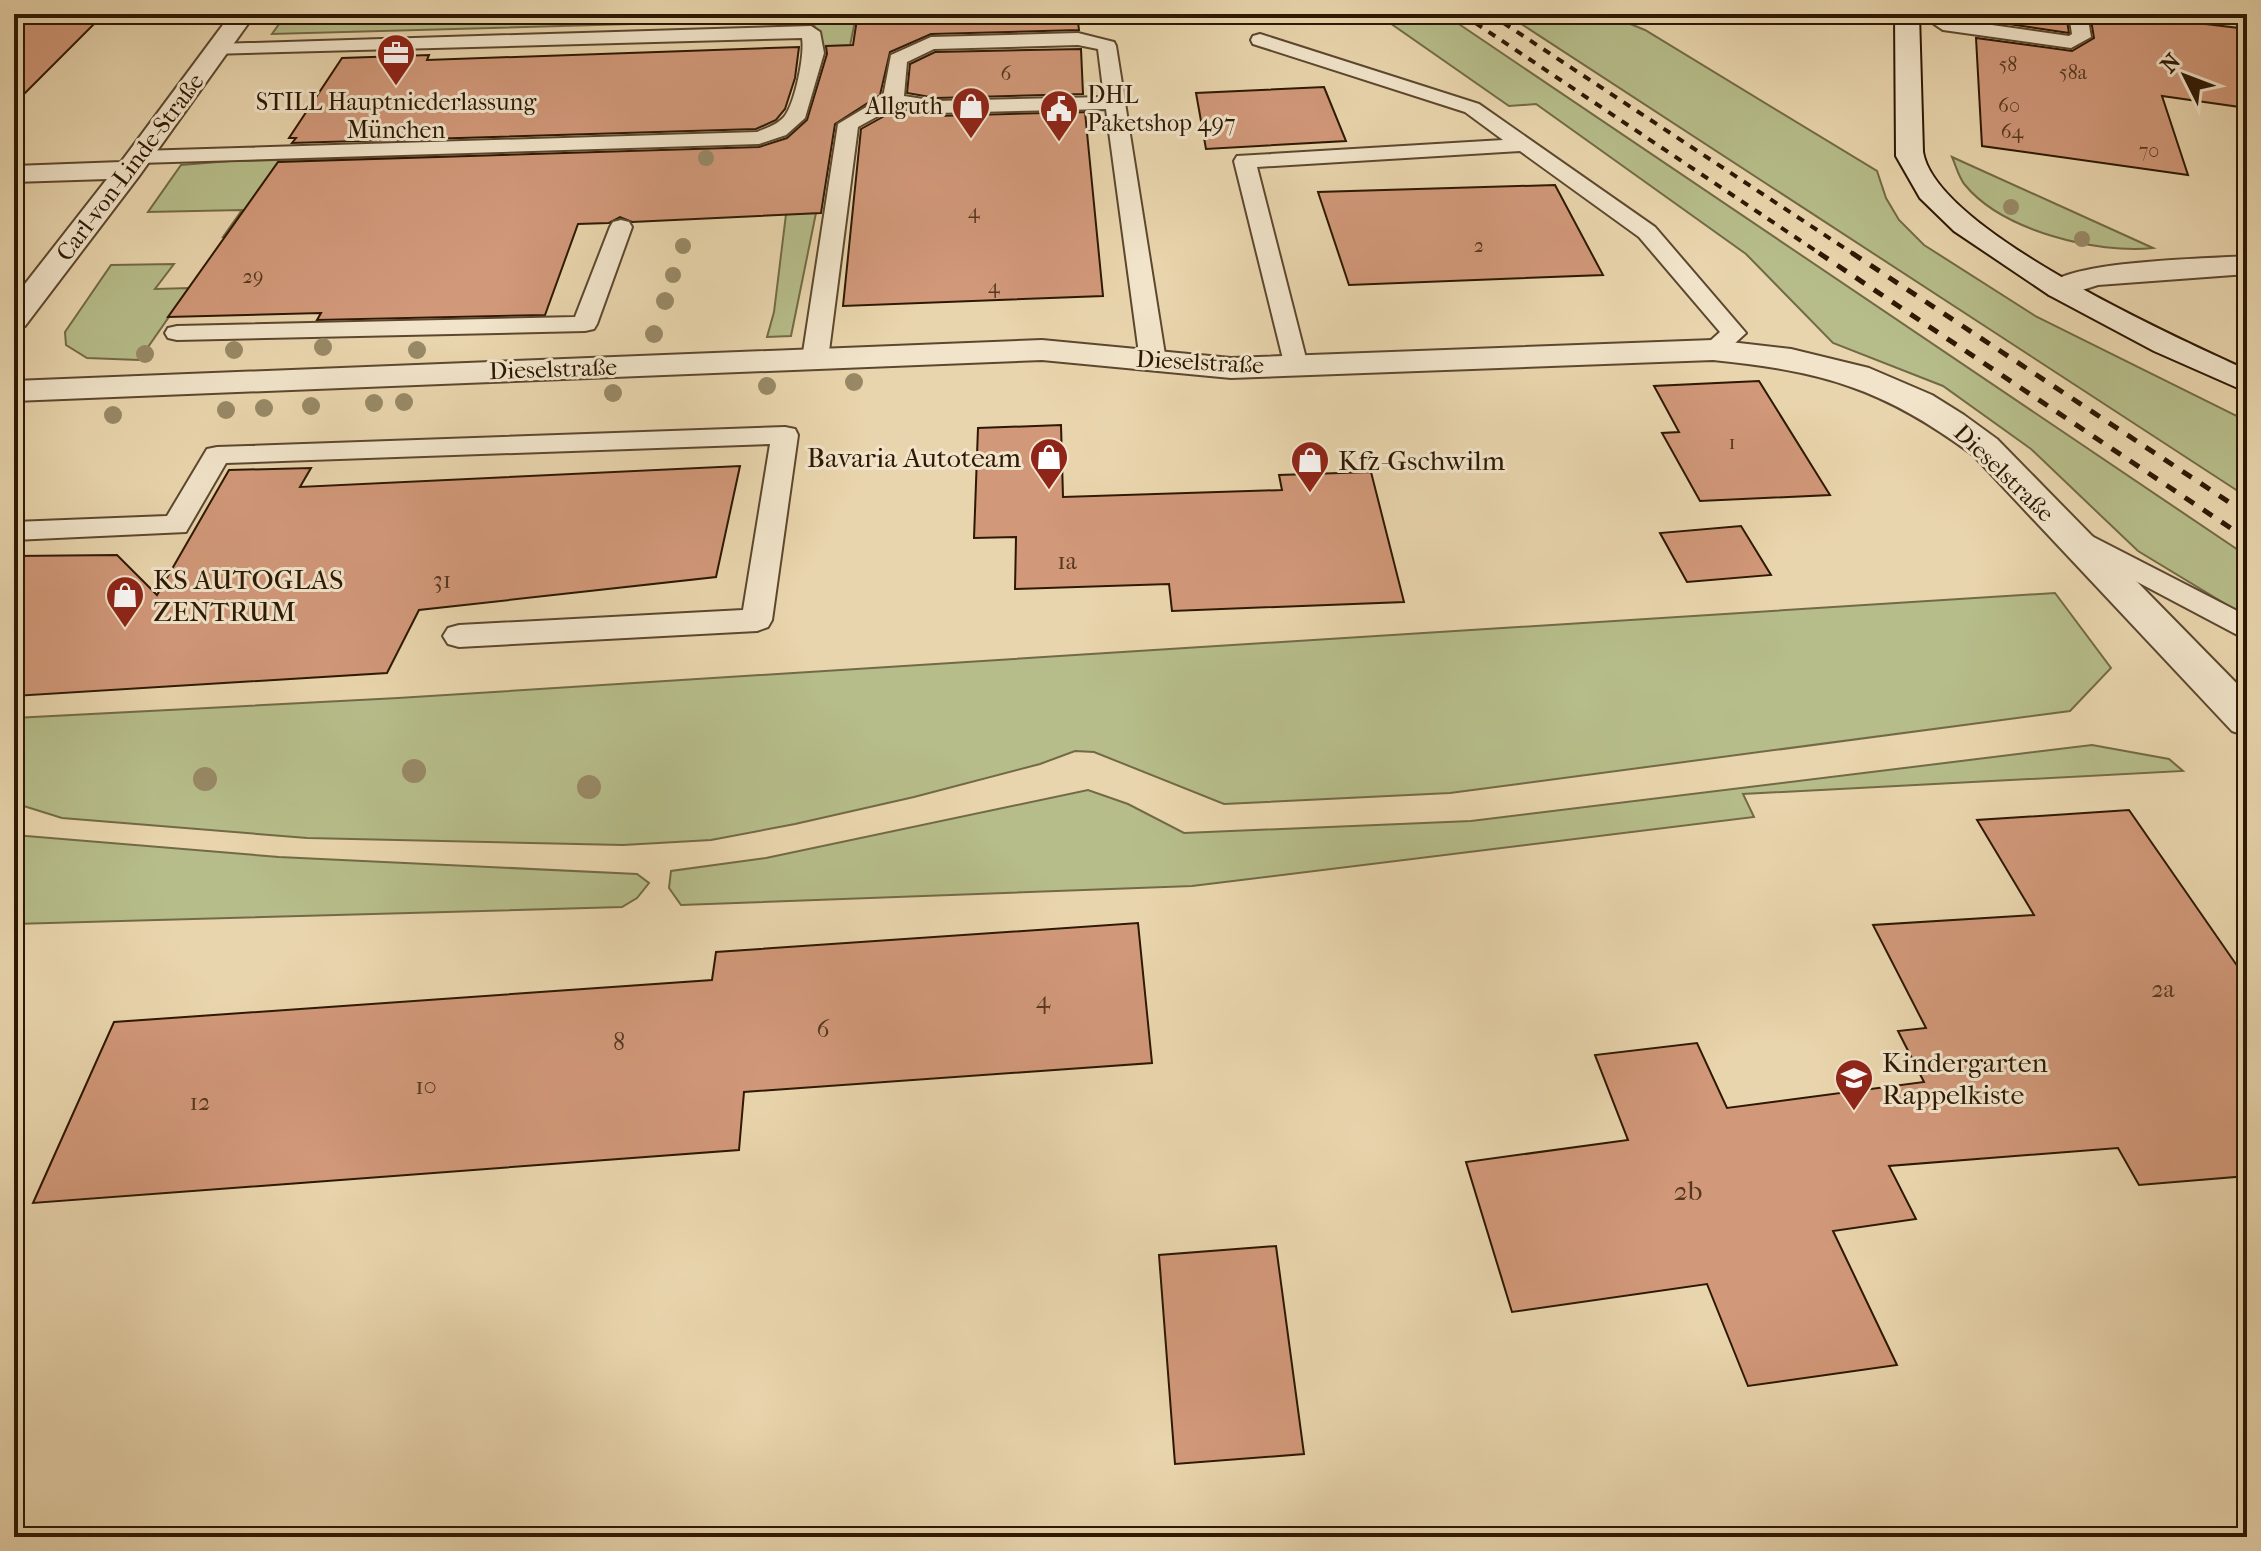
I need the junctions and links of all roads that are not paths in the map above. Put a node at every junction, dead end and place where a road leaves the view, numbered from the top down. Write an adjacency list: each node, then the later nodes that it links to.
1 (243, 14): 6 (street, Carl-von-Linde-Straße)
2 (1907, 14): 14 (street)
3 (2078, 14): 4 (lane)
4 (1943, 24)
5 (1260, 40): 9 (lane)
6 (217, 50): 10 (street, Carl-von-Linde-Straße); 10 (lane)
7 (893, 100): 8 (lane); 8 (lane); 18 (lane)
8 (1117, 103): 19 (lane)
9 (1523, 145): 17 (lane); 20 (lane)
10 (134, 163): 11 (street); 15 (street, Carl-von-Linde-Straße)
11 (14, 174)
12 (621, 227): 16 (lane)
13 (2247, 265): 14 (street)
14 (2060, 288): 21 (street)
15 (14, 319)
16 (177, 333)
17 (1713, 350): 20 (street, Dieselstraße); 23 (street, Dieselstraße)
18 (815, 359): 19 (street, Dieselstraße); 22 (street, Dieselstraße)
19 (1153, 361): 20 (street, Dieselstraße)
20 (1295, 366)
21 (2247, 382)
22 (14, 391)
23 (2063, 530): 25 (lane); 27 (street, Dieselstraße)
24 (14, 531): 26 (lane)
25 (2247, 629)
26 (459, 636)
27 (2247, 720)

